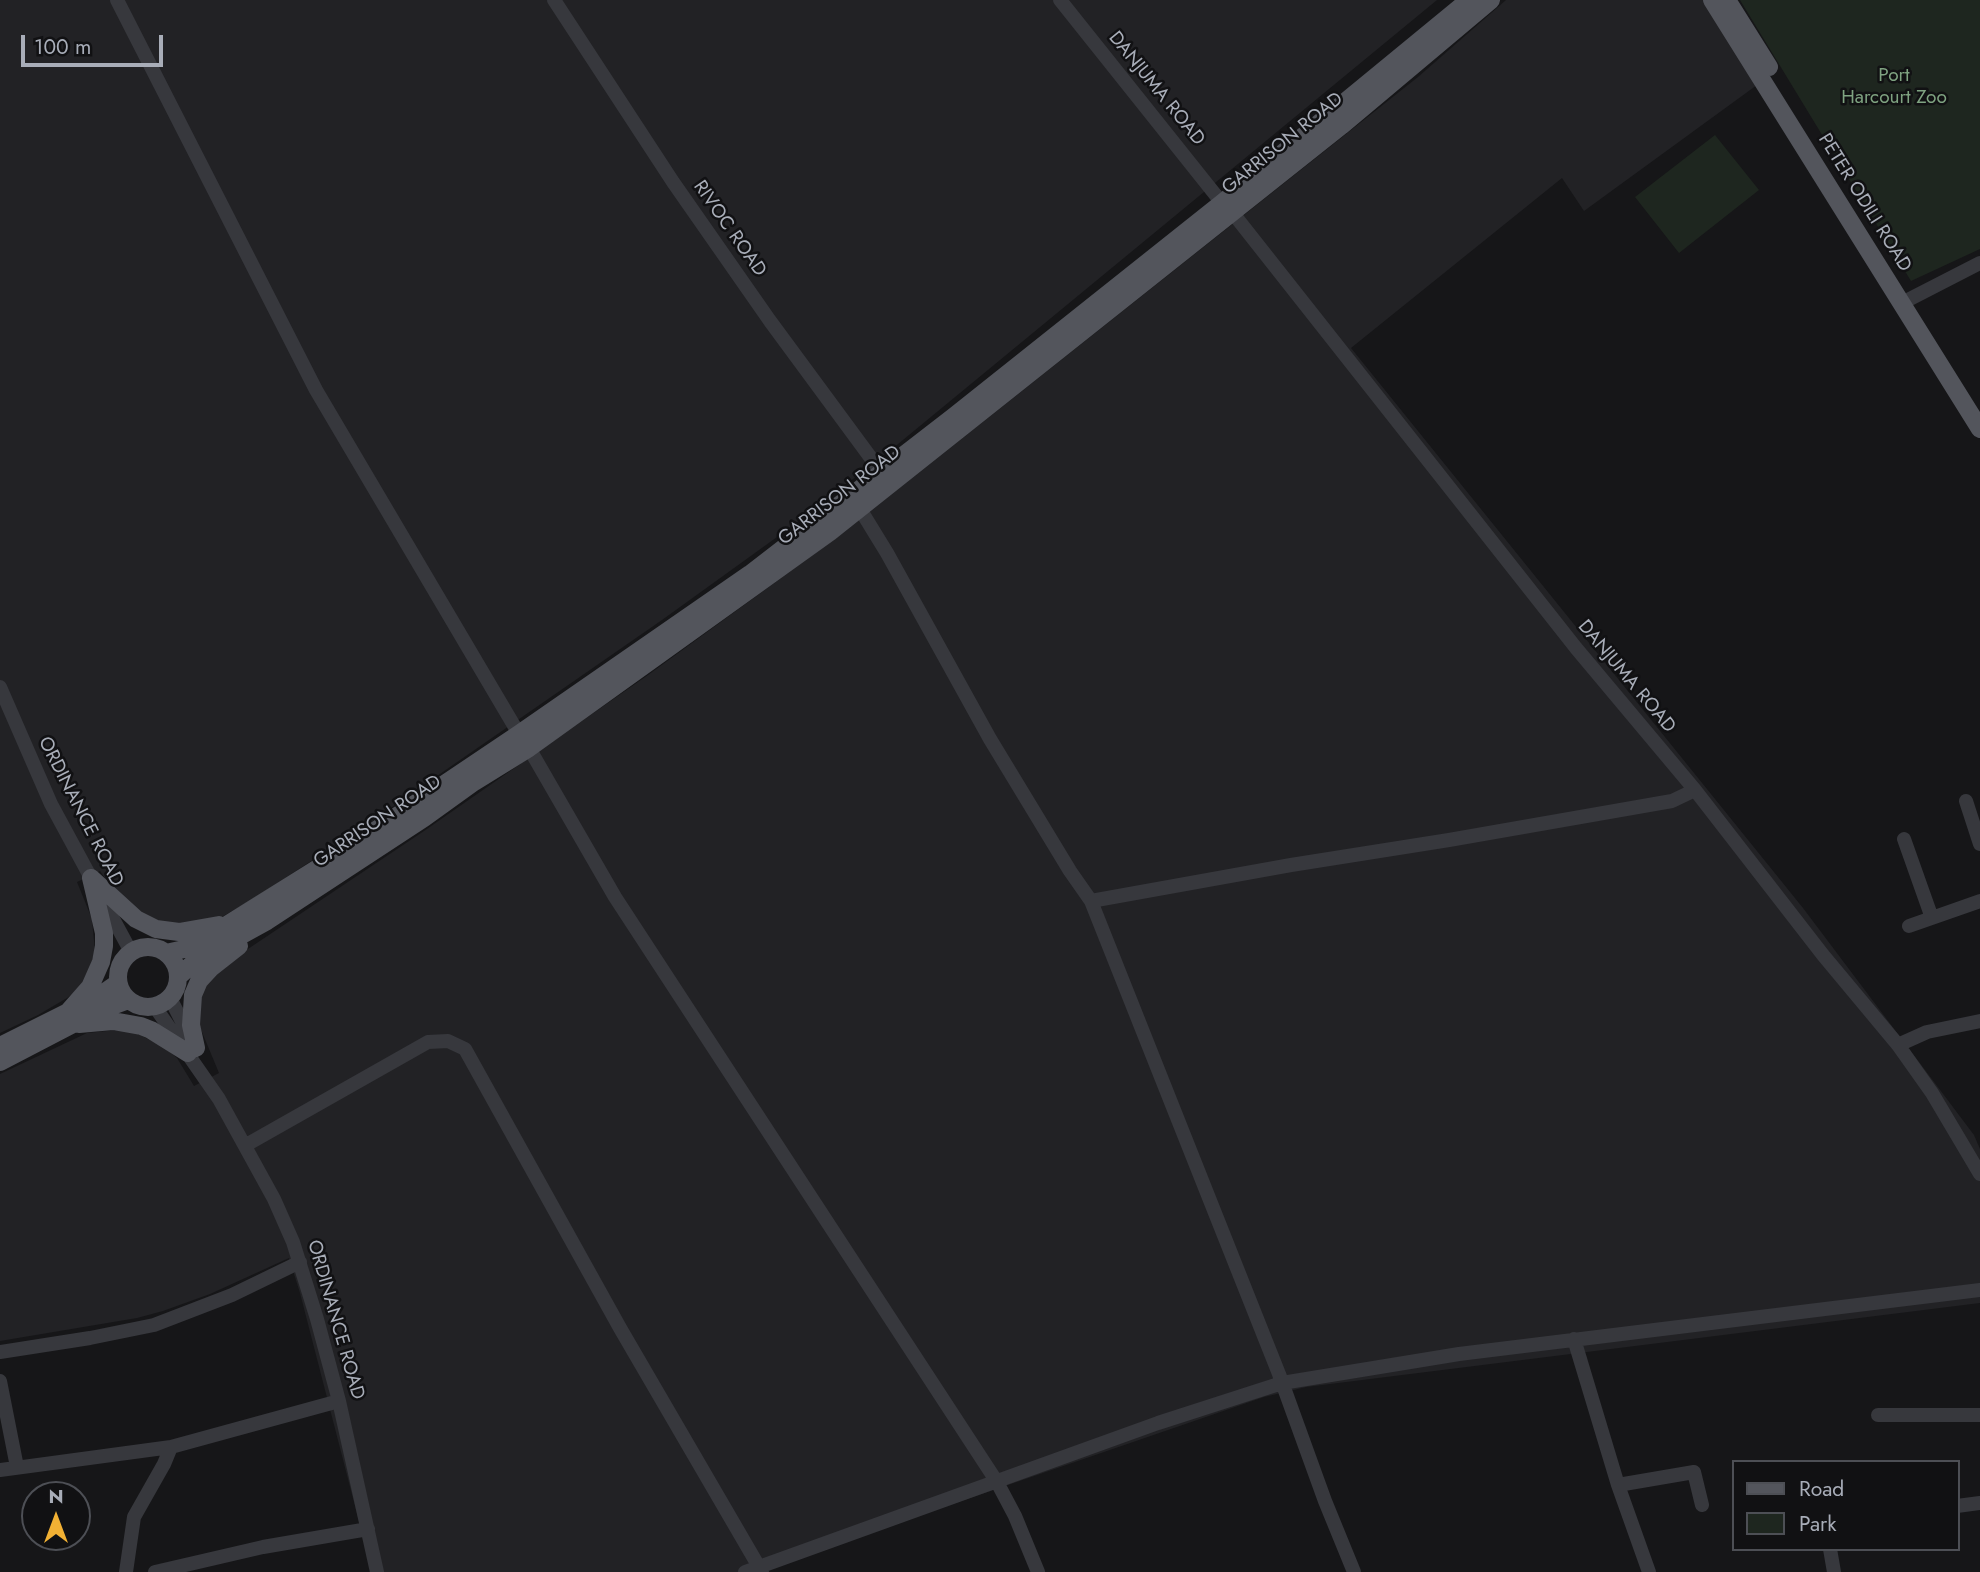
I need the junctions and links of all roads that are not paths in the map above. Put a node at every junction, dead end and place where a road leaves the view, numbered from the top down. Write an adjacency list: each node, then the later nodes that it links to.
1 (117, 0): 16 (street)
2 (554, 0): 13 (street, RIVOC ROAD)
3 (1060, 0): 8 (street, DANJUMA ROAD)
4 (1469, 0): 8 (main road, GARRISON ROAD)
5 (1491, 0): 8 (main road, GARRISON ROAD)
6 (1712, 0): 10 (main road, PETER ODILI ROAD)
7 (1727, 0): 10 (main road, PETER ODILI ROAD)
8 (1227, 207): 13 (main road, GARRISON ROAD); 14 (main road, GARRISON ROAD); 17 (street, DANJUMA ROAD)
9 (1980, 263): 10 (street)
10 (1906, 300): 11 (main road, PETER ODILI ROAD); 12 (main road, PETER ODILI ROAD)
11 (1980, 410)
12 (1980, 429)
13 (881, 473): 16 (main road, GARRISON ROAD)
14 (860, 509): 16 (main road, GARRISON ROAD); 22 (street)
15 (0, 687): 21 (street, ORDINANCE ROAD)
16 (524, 741): 24 (main road, GARRISON ROAD); 26 (main road, GARRISON ROAD); 54 (street)
17 (1695, 790): 22 (street); 36 (street, DANJUMA ROAD)
18 (1966, 801): 20 (street)
19 (1904, 839): 25 (street)
20 (1980, 844)
21 (91, 877): 24 (main road); 28 (street, ORDINANCE ROAD); 34 (main road)
22 (1091, 901): 47 (street)
23 (1980, 901): 25 (street)
24 (242, 917): 29 (main road, GARRISON ROAD)
25 (1932, 918): 27 (street)
26 (267, 921): 30 (main road, GARRISON ROAD); 38 (main road)
27 (1909, 926)
28 (131, 952): 29 (main road); 31 (main road)
29 (166, 953): 30 (main road)
30 (179, 976): 33 (main road)
31 (118, 982): 32 (main road); 34 (main road)
32 (128, 1000): 33 (main road); 34 (main road)
33 (162, 1003): 38 (street, ORDINANCE ROAD)
34 (72, 1018): 37 (main road); 38 (main road); 39 (main road)
35 (1980, 1021): 36 (street)
36 (1898, 1045): 41 (street, DANJUMA ROAD)
37 (0, 1046)
38 (192, 1050): 40 (street, ORDINANCE ROAD)
39 (0, 1062)
40 (246, 1145): 42 (street, ORDINANCE ROAD); 61 (street)
41 (1980, 1174)
42 (300, 1262): 45 (street); 48 (street, ORDINANCE ROAD)
43 (1980, 1290): 44 (street)
44 (1574, 1339): 47 (street); 55 (street)
45 (0, 1352)
46 (0, 1381): 52 (street)
47 (1282, 1383): 54 (street); 67 (street)
48 (339, 1401): 51 (street); 59 (street, ORDINANCE ROAD)
49 (1878, 1415): 50 (street)
50 (1980, 1415)
51 (171, 1447): 52 (street); 62 (street)
52 (17, 1468): 53 (street)
53 (0, 1470)
54 (997, 1482): 61 (street); 66 (street)
55 (1618, 1485): 57 (street); 68 (street)
56 (1980, 1503): 58 (street)
57 (1702, 1505)
58 (1959, 1506)
59 (368, 1529): 63 (street); 64 (street, ORDINANCE ROAD)
60 (1830, 1551): 69 (street)
61 (761, 1569): 65 (street)
62 (126, 1572)
63 (155, 1572)
64 (377, 1572)
65 (745, 1572)
66 (1038, 1572)
67 (1354, 1572)
68 (1649, 1572)
69 (1834, 1572)

